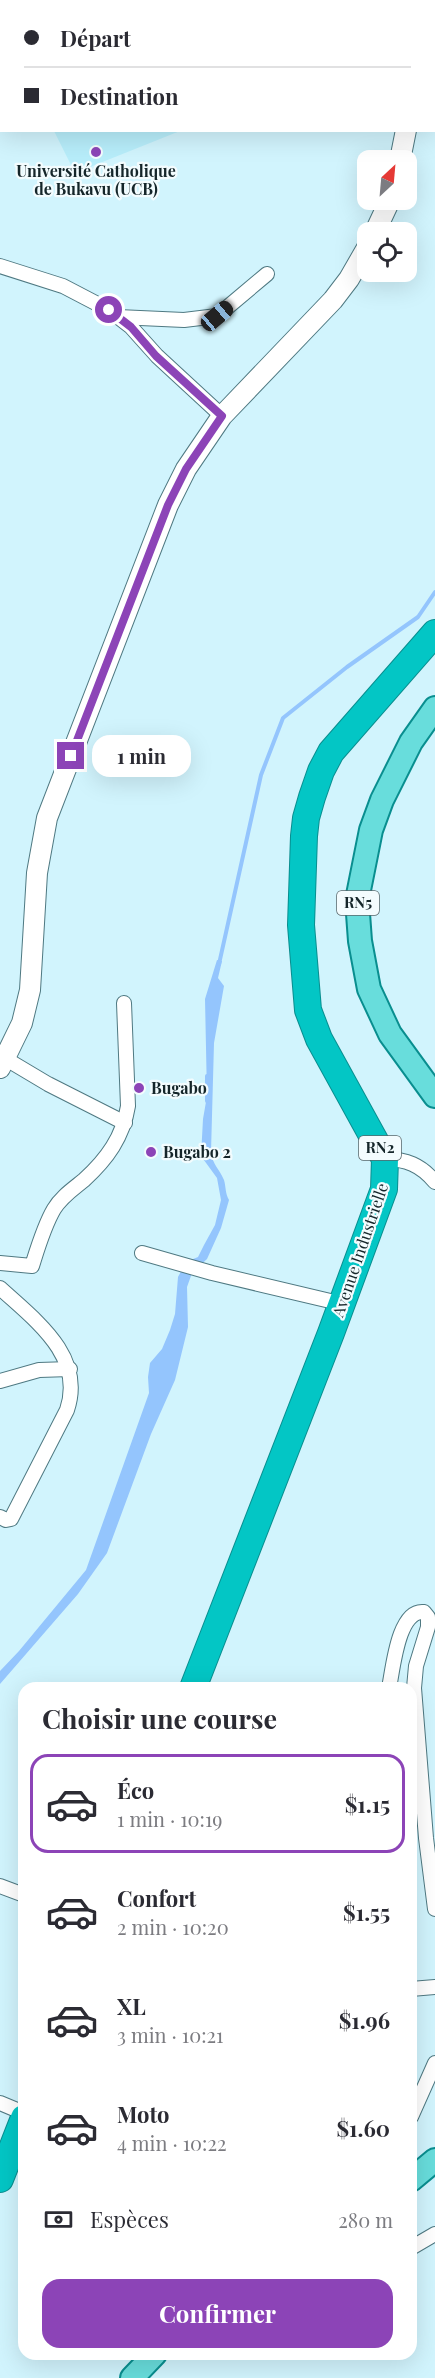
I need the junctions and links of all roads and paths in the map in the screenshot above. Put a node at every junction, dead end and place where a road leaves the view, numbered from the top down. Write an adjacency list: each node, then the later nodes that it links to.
1 (406, 132): 2 (street)
2 (402, 150)
3 (357, 265): 7 (street)
4 (0, 266): 6 (street)
5 (267, 274): 6 (street)
6 (118, 317): 7 (street)
7 (222, 416): 11 (street)
8 (435, 633): 14 (highway, Avenue Industrielle / RN2)
9 (435, 708): 12 (main road, RN5)
10 (124, 1003): 13 (street)
11 (3, 1063): 13 (street)
12 (435, 1096)
13 (125, 1123): 17 (street)
14 (385, 1160): 15 (street); 19 (highway, Avenue Industrielle / RN2)
15 (435, 1182)
16 (142, 1253): 19 (street)
17 (0, 1263)
18 (0, 1288): 20 (street)
19 (343, 1304): 24 (highway, Avenue Industrielle / RN2)
20 (70, 1369): 21 (street); 22 (street)
21 (0, 1381)
22 (0, 1517)
23 (430, 1609): 25 (street); 26 (street)
24 (195, 1682)
25 (390, 1682)
26 (415, 1682)
27 (417, 1726): 30 (street)
28 (0, 1886): 29 (street)
29 (18, 1893)
30 (435, 1909)
31 (435, 1987): 32 (street)
32 (417, 1988)
33 (435, 2063): 35 (street)
34 (0, 2103): 36 (street)
35 (417, 2104)
36 (18, 2110)
37 (18, 2133): 40 (highway)
38 (435, 2160): 39 (main road)
39 (417, 2175)
40 (0, 2179)
41 (435, 2234): 42 (street)
42 (417, 2244)
43 (149, 2360): 44 (main road)
44 (132, 2378)

